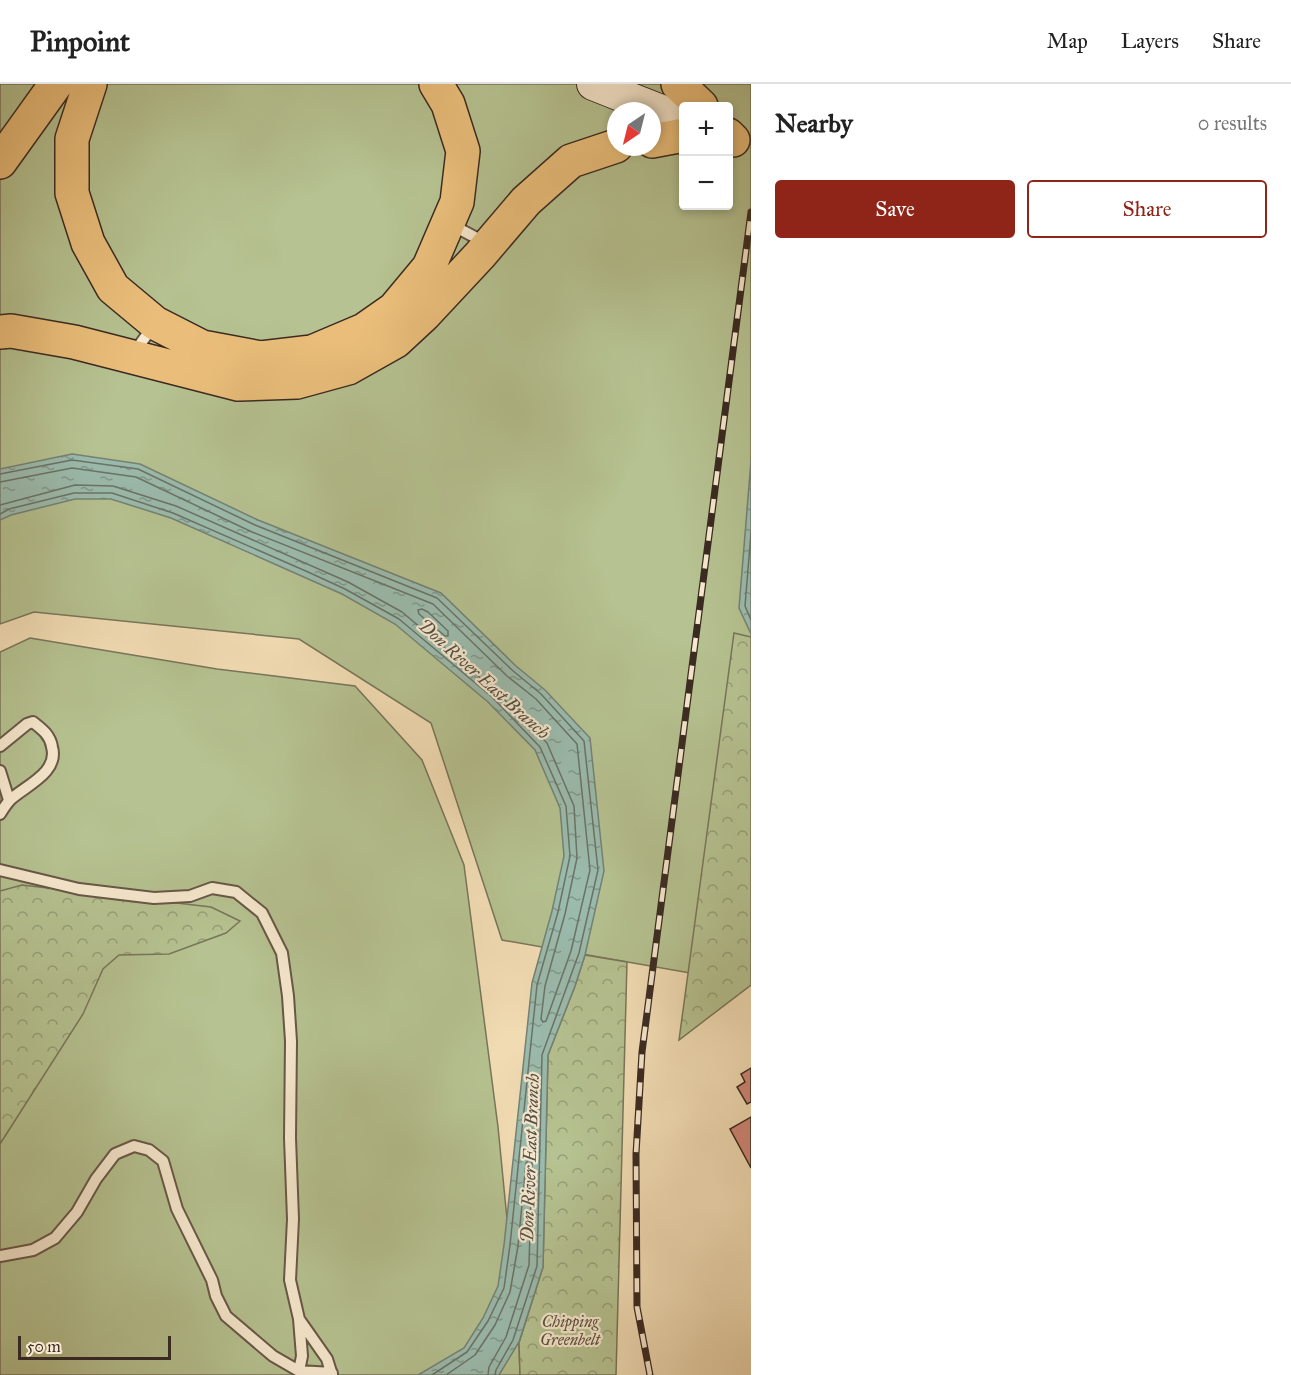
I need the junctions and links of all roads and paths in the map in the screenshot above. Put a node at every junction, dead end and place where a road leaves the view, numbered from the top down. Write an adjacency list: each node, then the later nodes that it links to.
1 (56, 84): 11 (highway)
2 (90, 84): 14 (highway)
3 (436, 84): 12 (highway)
4 (593, 84): 7 (main road)
5 (678, 84): 6 (highway)
6 (697, 102)
7 (679, 118)
8 (679, 136): 9 (highway)
9 (661, 139)
10 (607, 149): 13 (highway)
11 (0, 162)
12 (448, 222): 13 (lane); 14 (highway)
13 (489, 245): 16 (highway)
14 (156, 323): 16 (lane)
15 (0, 332): 16 (highway)
16 (132, 357)
17 (0, 746): 19 (lane)
18 (0, 771): 19 (lane)
19 (9, 800): 20 (lane)
20 (0, 814)
21 (0, 870): 23 (lane)
22 (0, 1256): 24 (lane)
23 (299, 1318): 24 (lane); 25 (lane)
24 (301, 1373): 25 (lane)
25 (332, 1374)

